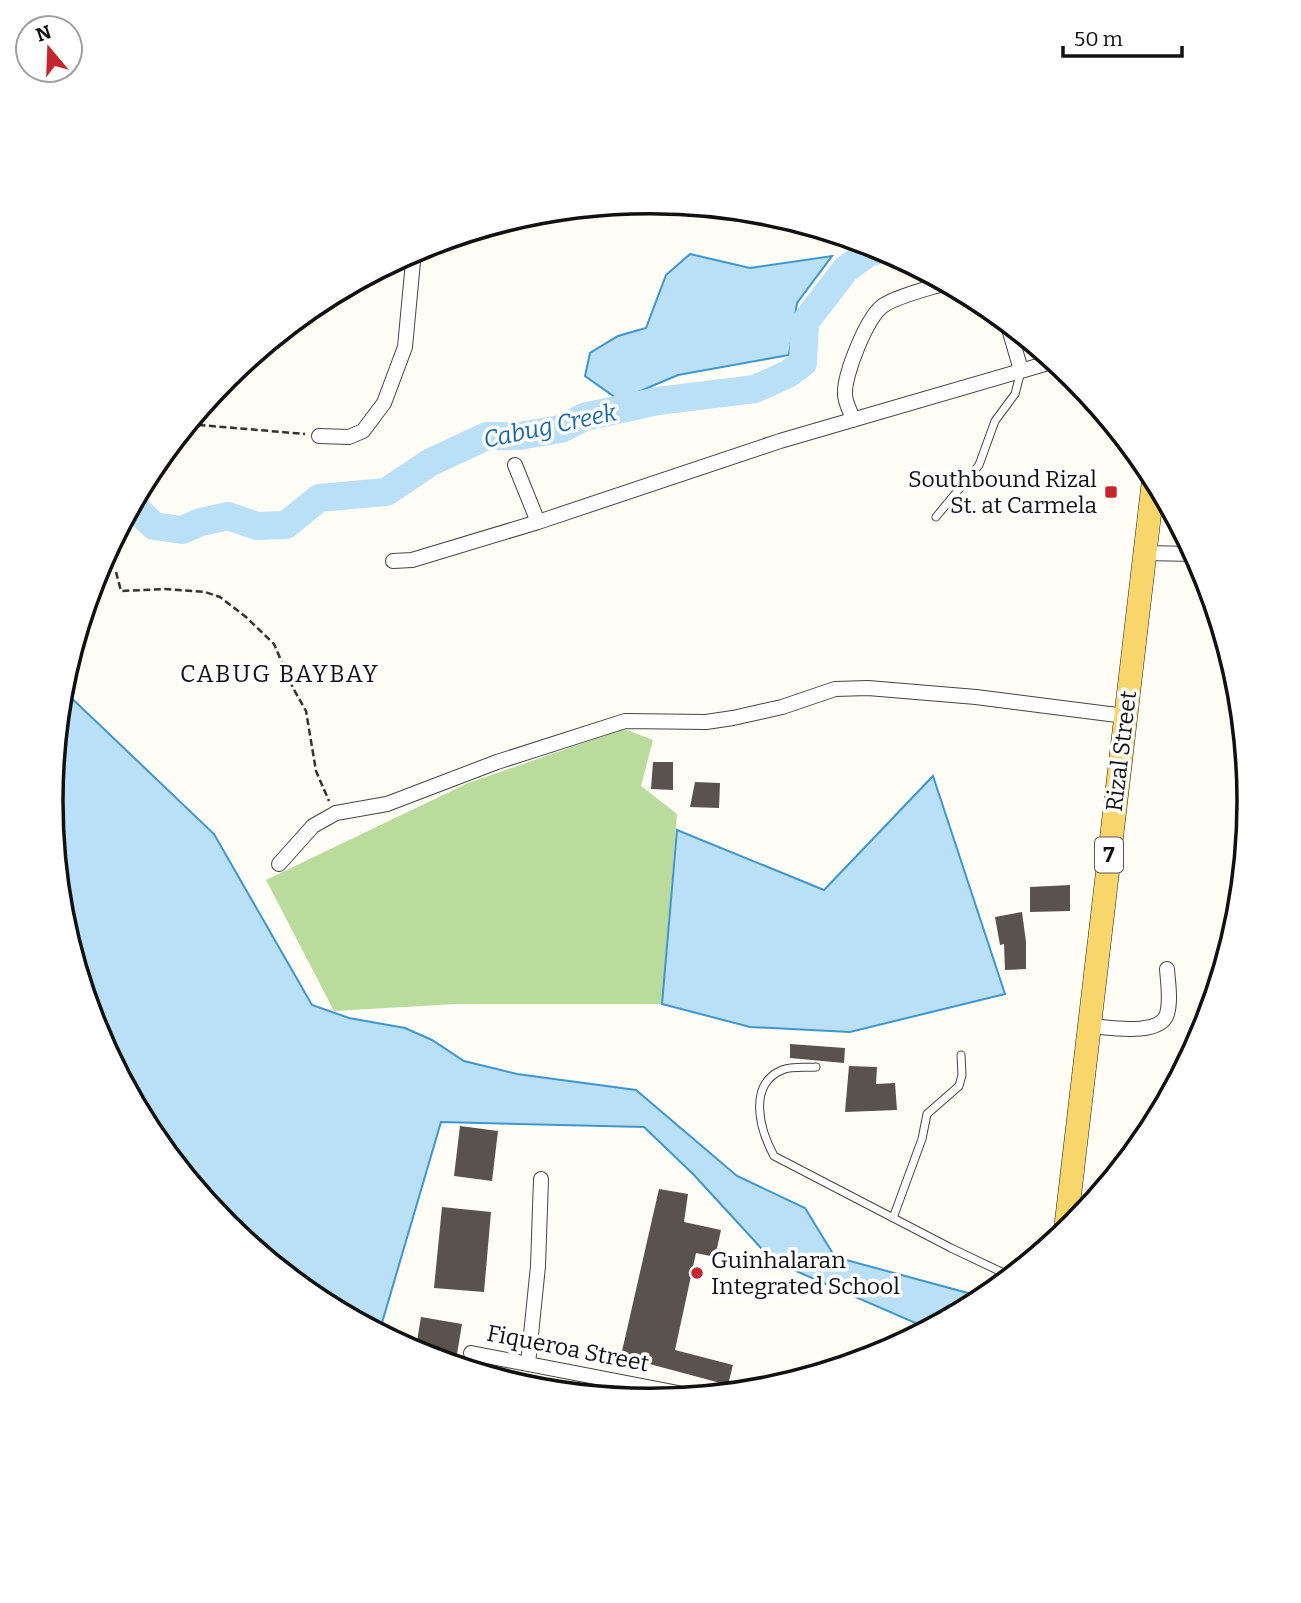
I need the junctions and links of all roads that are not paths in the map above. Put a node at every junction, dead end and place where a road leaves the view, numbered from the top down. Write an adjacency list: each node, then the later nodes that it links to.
1 (413, 265): 7 (street)
2 (934, 287): 6 (street)
3 (1012, 338): 5 (street)
4 (1043, 364): 5 (street)
5 (1021, 370): 6 (street); 10 (lane)
6 (853, 420): 11 (street)
7 (319, 436)
8 (515, 465): 11 (street)
9 (1151, 496): 12 (main road, Rizal Street / 7)
10 (936, 517)
11 (538, 522): 14 (street)
12 (1144, 553): 13 (street); 15 (main road, Rizal Street / 7)
13 (1182, 554)
14 (393, 561)
15 (1125, 716): 16 (street); 18 (main road, Rizal Street / 7)
16 (279, 864)
17 (1167, 969): 18 (street)
18 (1088, 1026): 22 (main road, Rizal Street / 7)
19 (961, 1055): 23 (lane)
20 (816, 1067): 23 (lane)
21 (541, 1179): 26 (street)
22 (1067, 1216)
23 (893, 1218): 24 (lane)
24 (1002, 1272)
25 (471, 1353): 26 (street, Fiqueroa Street)
26 (528, 1364): 27 (street, Fiqueroa Street)
27 (660, 1389)

